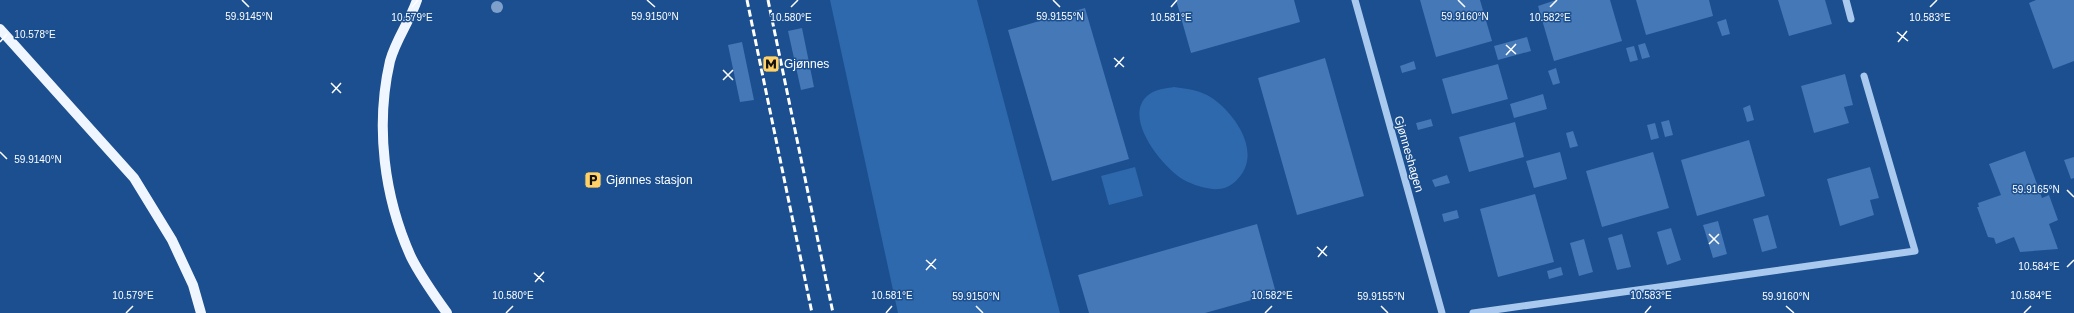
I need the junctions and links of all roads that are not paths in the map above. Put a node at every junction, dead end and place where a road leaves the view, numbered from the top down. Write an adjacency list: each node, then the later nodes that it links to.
1 (1355, 0): 9 (street, Gjønneshagen)
2 (1846, 0): 4 (street)
3 (417, 1): 8 (main road)
4 (1851, 19)
5 (0, 29): 7 (main road)
6 (1864, 76): 10 (street)
7 (201, 311)
8 (447, 313)
9 (1442, 313)
10 (1473, 313)

